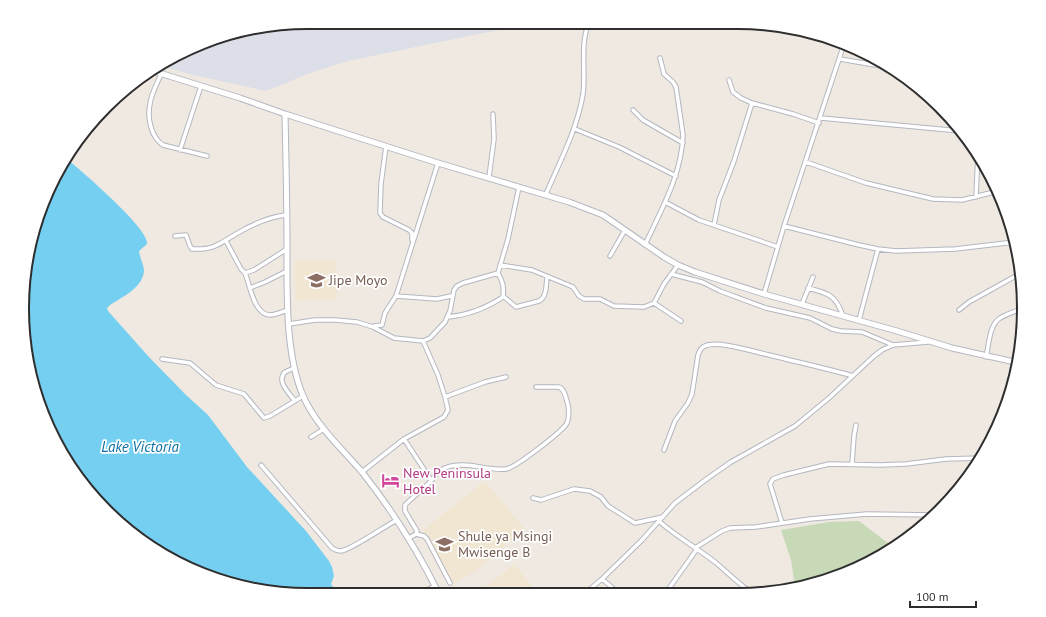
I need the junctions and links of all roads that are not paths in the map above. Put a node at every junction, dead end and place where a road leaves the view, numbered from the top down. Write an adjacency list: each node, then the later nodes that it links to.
1 (586, 29): 16 (street)
2 (843, 49): 4 (street)
3 (660, 58): 18 (street)
4 (840, 59): 5 (street); 14 (street)
5 (875, 65)
6 (158, 73): 7 (main road)
7 (161, 74): 9 (main road); 20 (street)
8 (729, 80): 10 (street)
9 (201, 86): 12 (main road); 20 (street)
10 (752, 103): 15 (street); 33 (street)
11 (633, 110): 18 (street)
12 (285, 114): 19 (main road); 32 (main road)
13 (492, 114): 26 (street)
14 (821, 118): 15 (street); 17 (street)
15 (818, 123): 22 (street)
16 (574, 128): 25 (street); 29 (street)
17 (953, 130)
18 (683, 143): 25 (street)
19 (386, 146): 23 (main road); 38 (street)
20 (180, 150): 21 (street)
21 (207, 156)
22 (806, 162): 30 (street); 34 (street)
23 (438, 163): 26 (main road); 38 (street)
24 (977, 165): 30 (street)
25 (676, 176): 31 (street)
26 (489, 177): 27 (main road)
27 (519, 187): 29 (main road); 45 (street)
28 (992, 193): 30 (street)
29 (546, 194): 35 (main road)
30 (976, 197)
31 (665, 202): 33 (street); 40 (street)
32 (286, 215): 37 (street); 42 (main road)
33 (714, 225): 41 (street)
34 (784, 226): 41 (street); 43 (street)
35 (625, 230): 40 (main road); 44 (street)
36 (175, 236): 37 (street)
37 (226, 241): 49 (street)
38 (412, 243): 57 (street)
39 (1009, 243): 43 (street)
40 (645, 245): 46 (main road)
41 (778, 247): 56 (street)
42 (287, 249): 47 (main road); 49 (street)
43 (878, 249): 67 (street)
44 (610, 256)
45 (500, 265): 48 (street); 53 (street)
46 (678, 265): 50 (street); 56 (main road)
47 (287, 271): 54 (street); 62 (main road)
48 (498, 273): 58 (street); 59 (street)
49 (245, 274): 54 (street)
50 (671, 274): 60 (street); 73 (street)
51 (813, 276): 55 (street)
52 (1015, 276): 63 (street)
53 (547, 277): 59 (street); 60 (street)
54 (250, 288): 62 (street)
55 (808, 288): 61 (street); 66 (street)
56 (764, 294): 61 (main road)
57 (396, 296): 58 (street); 70 (street)
58 (452, 296): 65 (street)
59 (503, 296): 65 (street)
60 (654, 303): 68 (street)
61 (802, 304): 66 (main road)
62 (288, 310): 69 (main road)
63 (959, 310)
64 (1017, 311): 74 (street)
65 (448, 316): 71 (street)
66 (843, 316): 67 (main road)
67 (859, 320): 72 (main road)
68 (681, 321)
69 (289, 324): 70 (street); 77 (main road)
70 (373, 327): 71 (street)
71 (423, 341): 82 (street)
72 (929, 342): 73 (street); 74 (main road)
73 (893, 345): 78 (street)
74 (986, 357): 76 (main road)
75 (162, 359): 83 (street)
76 (1012, 361)
77 (294, 368): 81 (main road); 83 (street)
78 (853, 376): 88 (street); 96 (street)
79 (506, 377): 82 (street)
80 (536, 387): 93 (street)
81 (303, 396): 83 (street); 85 (main road)
82 (445, 397): 87 (street)
83 (295, 400)
84 (856, 425): 90 (street)
85 (324, 429): 86 (street); 92 (main road)
86 (311, 437)
87 (404, 439): 92 (street); 93 (street)
88 (664, 450)
89 (974, 458): 90 (street)
90 (852, 464): 99 (street)
91 (261, 465): 97 (street)
92 (362, 472): 97 (main road)
93 (431, 480): 100 (street)
94 (533, 498): 96 (street)
95 (926, 515): 99 (street)
96 (663, 517): 98 (street)
97 (397, 520): 101 (main road)
98 (660, 522): 102 (street); 103 (street)
99 (782, 523): 102 (street)
100 (416, 534): 101 (street); 104 (street)
101 (409, 538): 105 (main road)
102 (696, 549): 109 (street); 110 (street)
103 (602, 579): 107 (street); 108 (street)
104 (450, 583)
105 (435, 586): 106 (street)
106 (431, 588)
107 (591, 588)
108 (613, 588)
109 (669, 588)
110 (744, 588)

